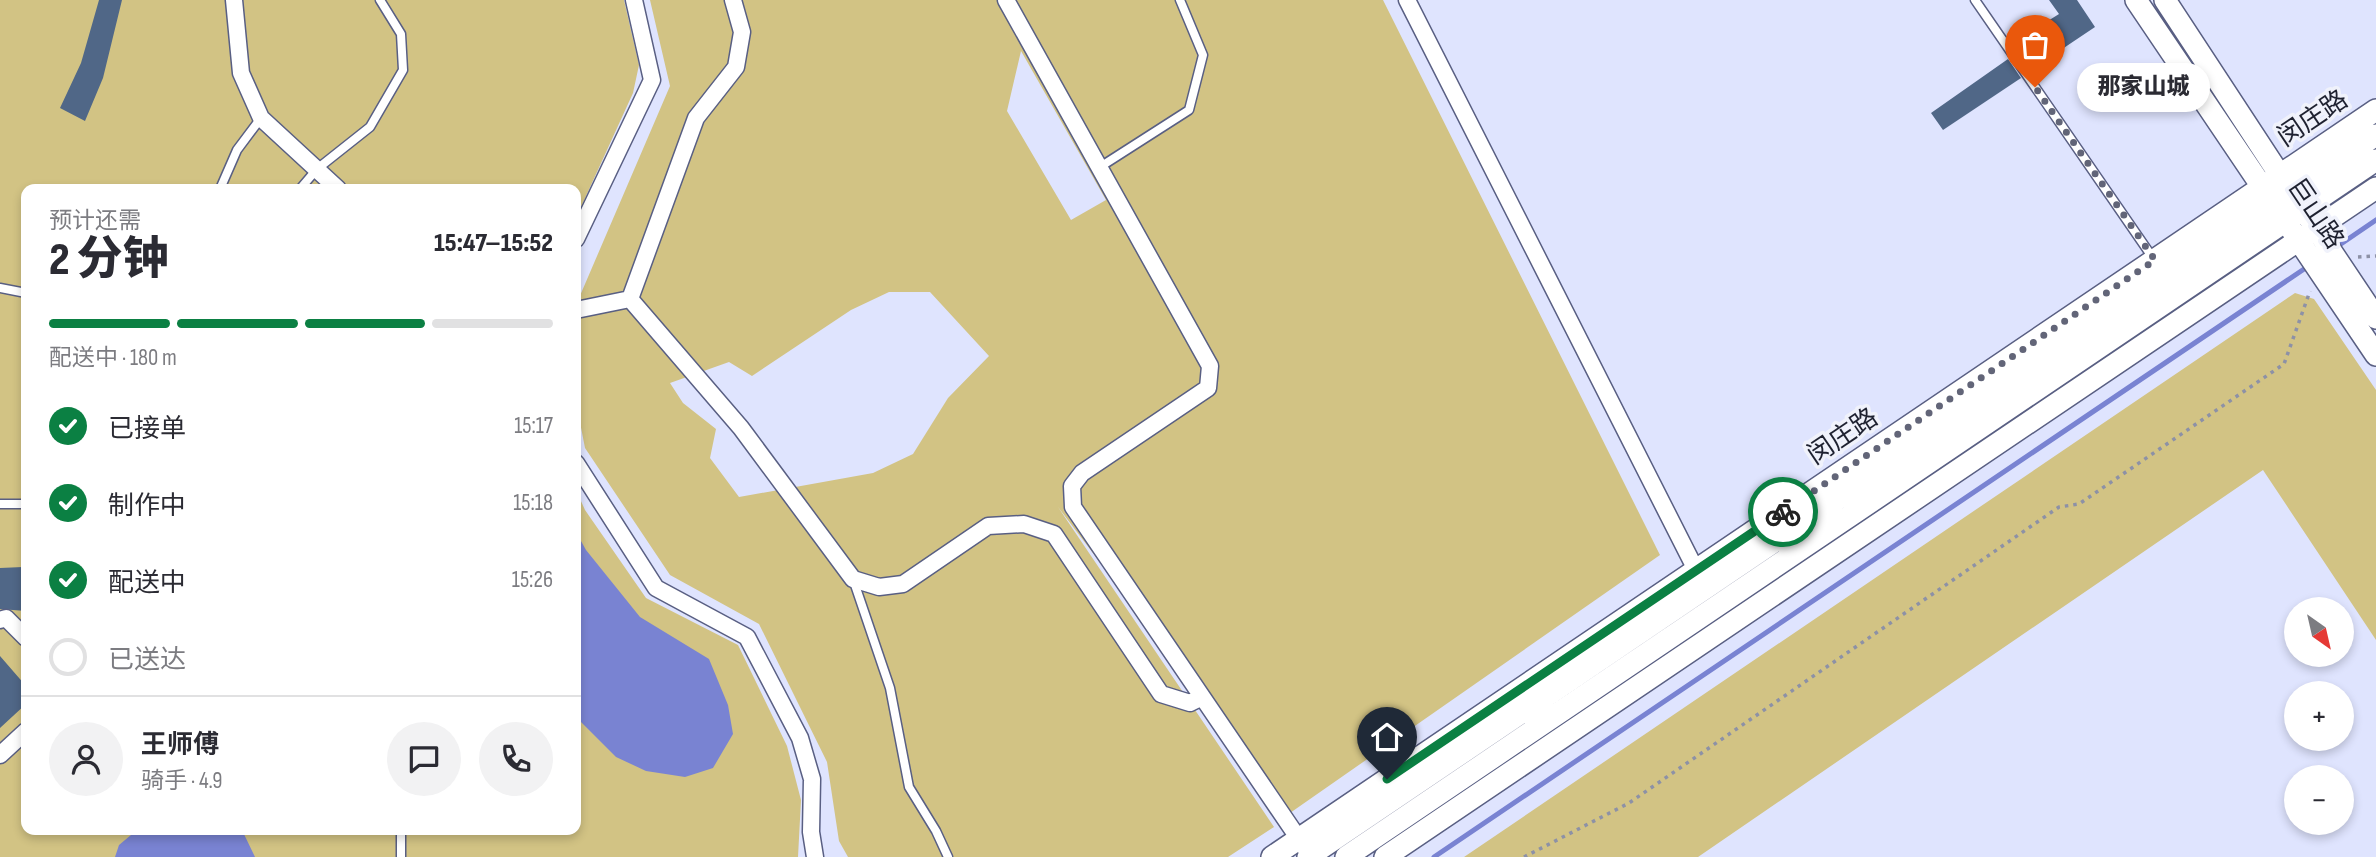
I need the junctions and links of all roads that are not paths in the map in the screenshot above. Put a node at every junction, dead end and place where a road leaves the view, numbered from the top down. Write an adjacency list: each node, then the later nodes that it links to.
1 (234, 0): 12 (street)
2 (380, 0): 16 (lane)
3 (634, 0): 22 (street)
4 (733, 0): 27 (street)
5 (1006, 0): 15 (street)
6 (1180, 0): 15 (lane)
7 (1407, 0): 34 (street)
8 (1975, 0): 24 (lane)
9 (2136, 0): 21 (main road, 巨山路)
10 (2165, 0): 21 (main road, 巨山路)
11 (2376, 110): 21 (main road, 闵庄路)
12 (261, 118): 16 (street); 17 (lane)
13 (2376, 135): 21 (main road, 闵庄路)
14 (2376, 160): 21 (main road, 闵庄路)
15 (1100, 167): 38 (street)
16 (317, 169): 18 (lane); 19 (street)
17 (221, 184)
18 (304, 184)
19 (333, 184)
20 (2376, 188): 23 (main road)
21 (2283, 198): 23 (main road, 巨山路); 24 (main road, 闵庄路); 42 (main road, 闵庄路); 47 (main road, 闵庄路)
22 (581, 229)
23 (2317, 249): 29 (main road, 巨山路); 30 (main road, 巨山路); 48 (main road)
24 (2155, 260): 34 (main road, 闵庄路)
25 (0, 288): 26 (lane)
26 (21, 292)
27 (630, 299): 28 (street); 35 (street)
28 (581, 309)
29 (2376, 318)
30 (2376, 355)
31 (581, 471): 44 (street)
32 (21, 503): 33 (lane)
33 (0, 504)
34 (1696, 570): 42 (main road, 闵庄路)
35 (853, 579): 38 (street); 45 (lane)
36 (0, 620): 37 (street)
37 (21, 633)
38 (1202, 697): 42 (street)
39 (21, 736): 40 (street)
40 (0, 755)
41 (401, 835): 43 (lane)
42 (1306, 851): 46 (main road, 闵庄路)
43 (401, 857)
44 (815, 857)
45 (948, 857)
46 (1272, 857)
47 (1346, 857)
48 (1385, 857)

